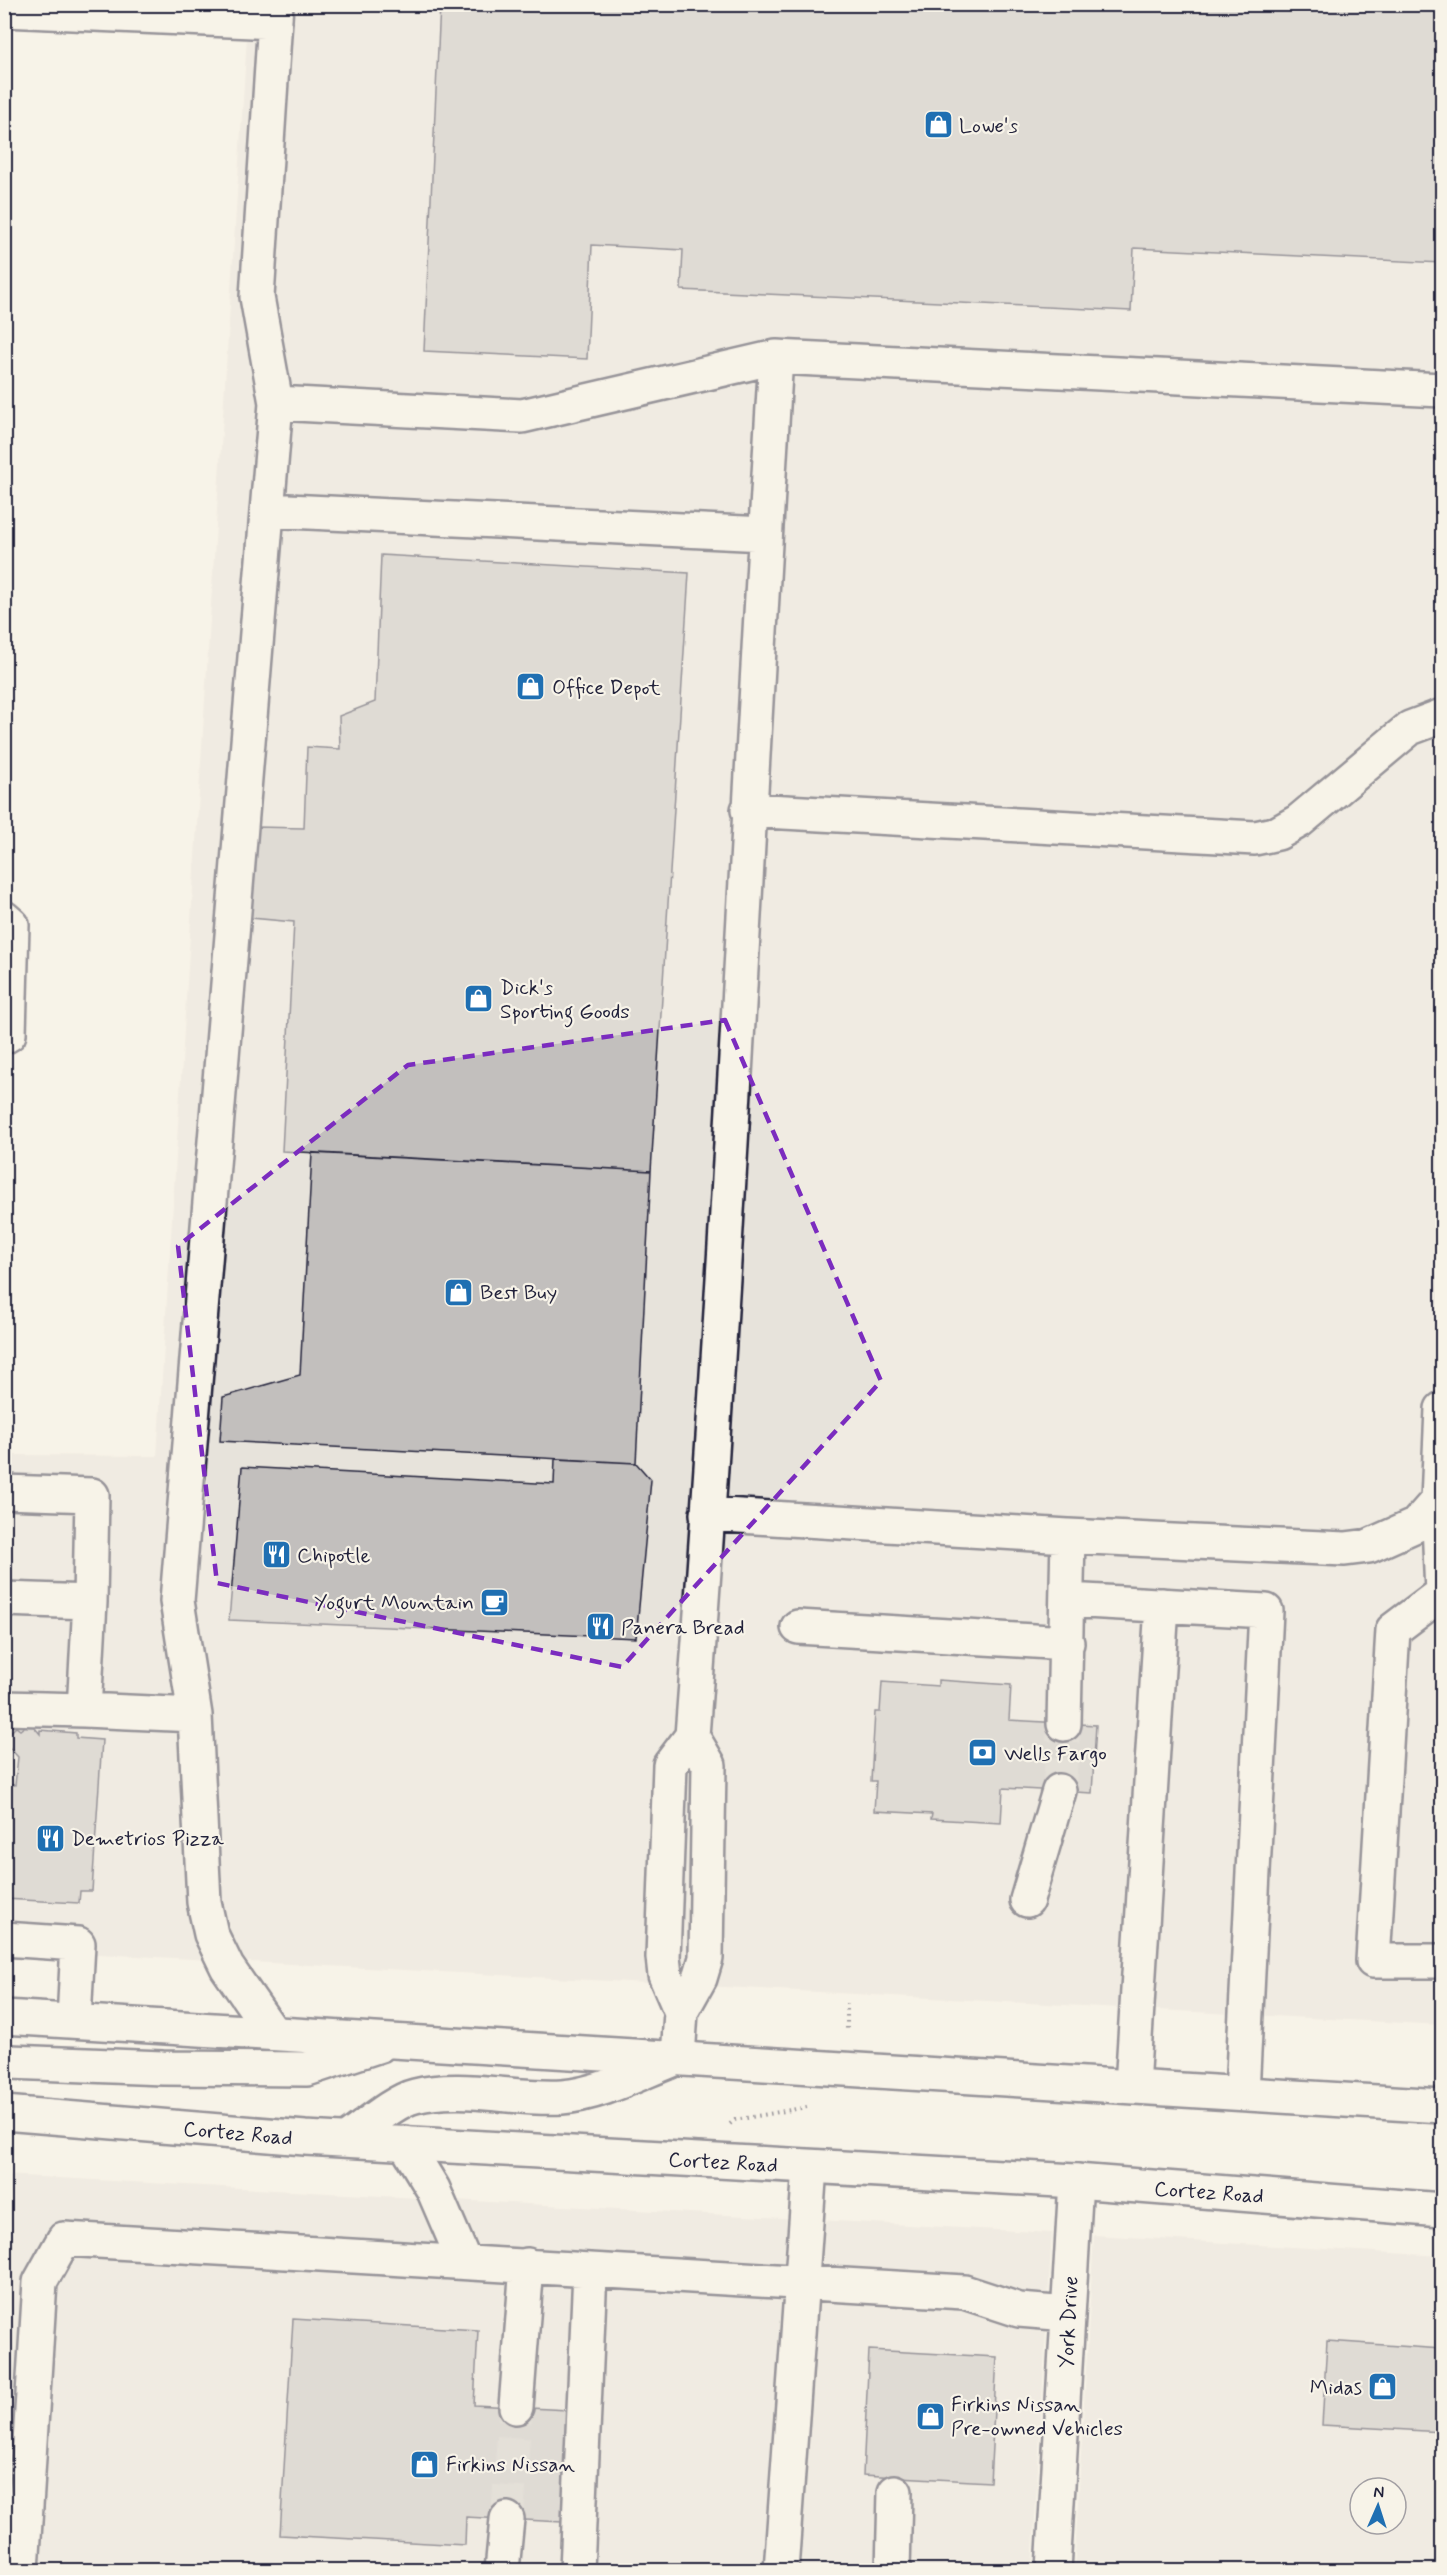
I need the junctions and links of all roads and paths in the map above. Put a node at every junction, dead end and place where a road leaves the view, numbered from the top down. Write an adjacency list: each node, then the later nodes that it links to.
1 (4, 10): 2 (main road)
2 (275, 13): 5 (main road)
3 (776, 357): 4 (main road); 5 (main road); 7 (main road)
4 (1443, 390)
5 (276, 403): 6 (main road)
6 (267, 510): 7 (main road); 26 (main road)
7 (765, 534): 9 (main road)
8 (1443, 716): 9 (main road)
9 (748, 810): 15 (main road)
10 (4, 918): 11 (main road)
11 (4, 1037)
12 (1442, 1428): 14 (main road)
13 (4, 1491): 20 (main road)
14 (1438, 1500): 16 (main road); 17 (main road)
15 (707, 1514): 16 (main road); 28 (main road)
16 (1068, 1536): 19 (main road)
17 (1442, 1593): 32 (main road)
18 (4, 1599): 20 (main road)
19 (1068, 1600): 21 (main road); 23 (main road)
20 (90, 1602): 25 (main road)
21 (1161, 1605): 40 (main road); 41 (main road)
22 (798, 1628): 23 (main road)
23 (1067, 1643): 27 (main road)
24 (4, 1708): 25 (main road)
25 (84, 1710): 26 (main road)
26 (195, 1715): 36 (main road)
27 (1064, 1724)
28 (692, 1736): 33 (main road); 33 (main road)
29 (1059, 1791): 30 (main road)
30 (1027, 1900)
31 (4, 1939): 35 (main road)
32 (1443, 1961)
33 (681, 2012): 38 (main road)
34 (4, 2017): 35 (main road)
35 (74, 2020): 36 (main road)
36 (272, 2032): 37 (main road)
37 (396, 2040): 38 (main road); 39 (main road)
38 (678, 2057): 40 (main road); 44 (main road)
39 (4, 2064)
40 (1131, 2086): 41 (main road)
41 (1242, 2094): 42 (main road)
42 (1443, 2106)
43 (4, 2113): 44 (main road, Cortez Road)
44 (346, 2140): 45 (main road, Cortez Road)
45 (405, 2143): 46 (main road, Cortez Road); 49 (main road)
46 (810, 2166): 47 (main road, Cortez Road); 52 (main road)
47 (1076, 2181): 48 (main road, Cortez Road); 53 (main road, York Drive)
48 (1443, 2210)
49 (464, 2261): 50 (main road); 57 (main road)
50 (527, 2265): 51 (main road); 54 (main road)
51 (590, 2271): 52 (main road); 59 (main road)
52 (801, 2280): 53 (main road); 60 (main road)
53 (1068, 2314): 62 (main road, York Drive)
54 (516, 2407)
55 (895, 2492): 61 (main road)
56 (507, 2519): 58 (main road)
57 (22, 2571)
58 (502, 2571)
59 (578, 2571)
60 (781, 2571)
61 (893, 2571)
62 (1053, 2571)

